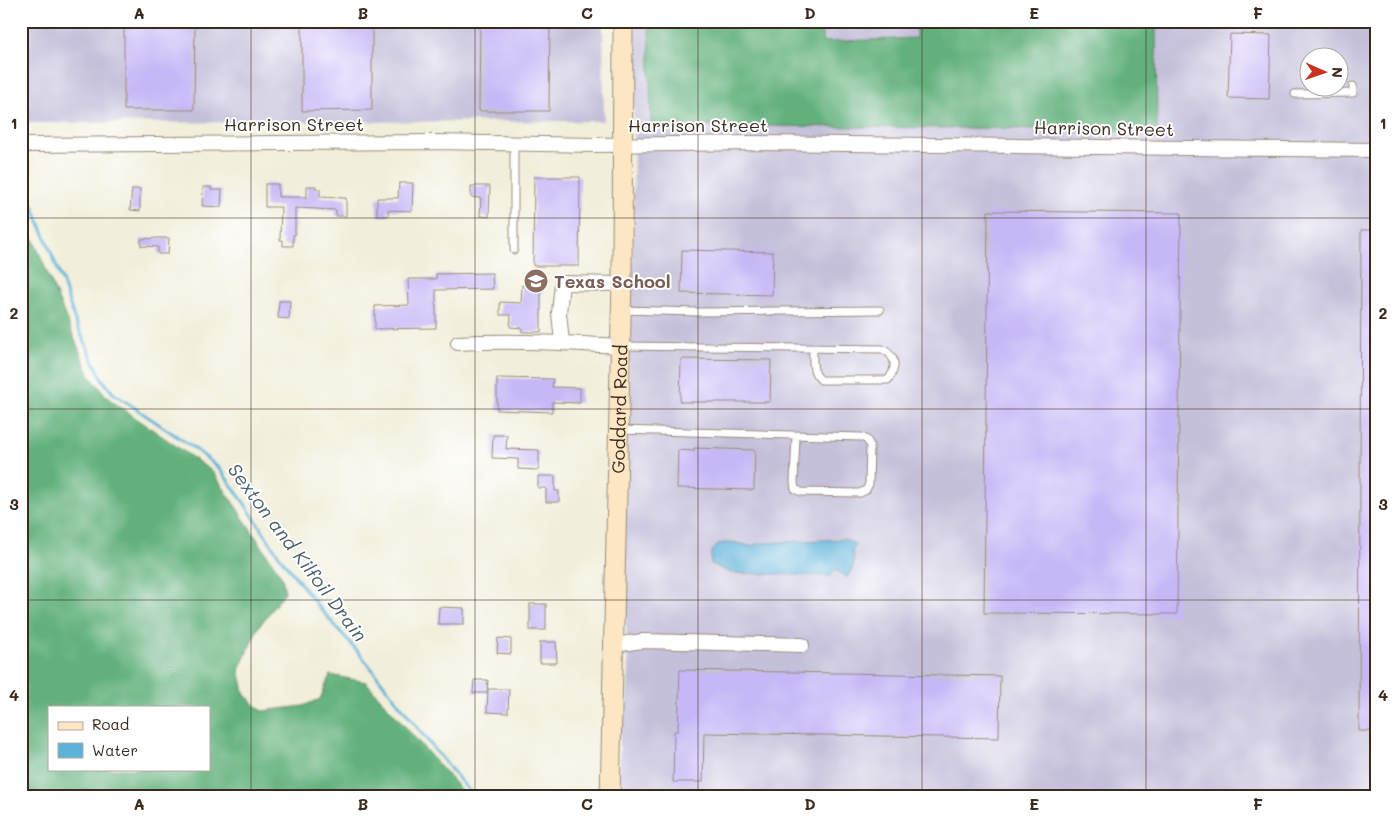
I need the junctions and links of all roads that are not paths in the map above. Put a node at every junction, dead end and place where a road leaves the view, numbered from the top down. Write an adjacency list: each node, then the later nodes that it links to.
1 (623, 21): 7 (main road, Goddard Road)
2 (1353, 86): 4 (lane)
3 (1300, 93): 5 (lane)
4 (1350, 93)
5 (1295, 94)
6 (514, 143): 7 (street, Harrison Street); 8 (street, Harrison Street); 10 (lane)
7 (623, 144): 9 (street, Harrison Street); 11 (main road, Goddard Road)
8 (21, 145)
9 (1376, 150)
10 (514, 250)
11 (622, 284): 12 (main road, Goddard Road); 14 (street)
12 (621, 310): 13 (lane); 16 (main road, Goddard Road)
13 (880, 310)
14 (562, 342): 15 (street); 16 (street)
15 (458, 343)
16 (620, 346): 17 (lane); 18 (main road, Goddard Road)
17 (813, 348): 17 (lane)
18 (617, 430): 19 (lane); 20 (main road, Goddard Road)
19 (796, 436): 19 (lane)
20 (613, 645): 21 (street); 22 (main road, Goddard Road)
21 (802, 646)
22 (610, 797)

